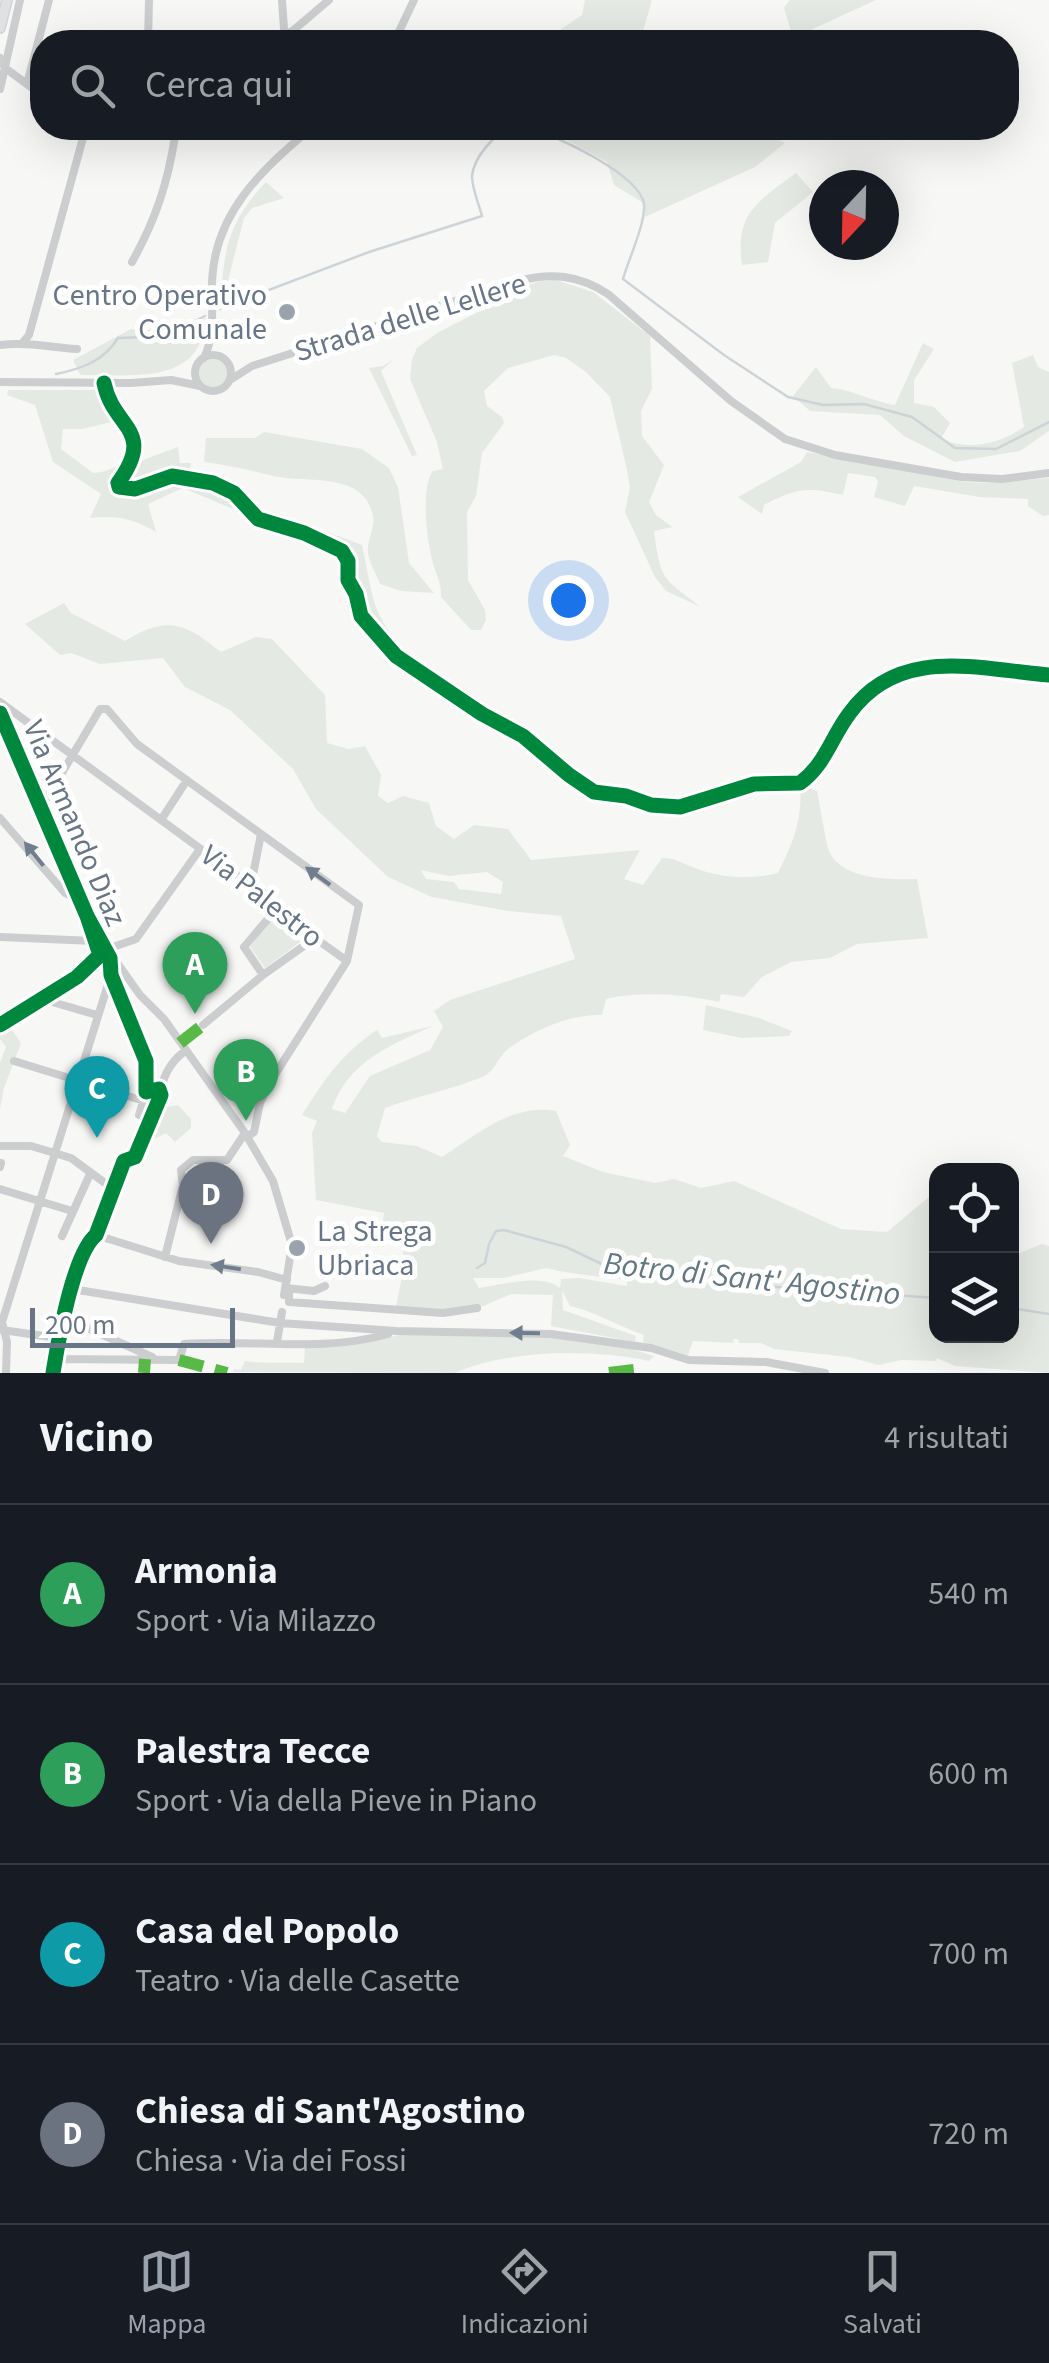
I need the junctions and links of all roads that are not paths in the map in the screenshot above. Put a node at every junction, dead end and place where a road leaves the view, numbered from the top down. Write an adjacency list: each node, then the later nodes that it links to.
1 (6, 0): 8 (main road)
2 (20, 0): 15 (street)
3 (49, 0): 9 (street)
4 (149, 0): 10 (street)
5 (282, 0): 11 (street)
6 (330, 0): 12 (street)
7 (414, 0): 13 (street)
8 (0, 28)
9 (42, 30)
10 (148, 30)
11 (285, 30)
12 (294, 30)
13 (400, 30)
14 (0, 58): 15 (street)
15 (2, 70): 17 (street); 18 (street)
16 (30, 76): 17 (street)
17 (28, 84)
18 (0, 89)
19 (82, 140): 24 (street)
20 (174, 140): 22 (street)
21 (297, 140): 23 (street)
22 (132, 262)
23 (212, 333): 27 (street); 28 (street)
24 (24, 340): 25 (street); 26 (street)
25 (0, 345)
26 (77, 349)
27 (204, 358): 28 (street); 29 (street)
28 (223, 359): 30 (street, Strada delle Lellere); 32 (street)
29 (196, 366): 31 (street); 35 (street)
30 (252, 366): 32 (street, Strada delle Lellere); 36 (street, Strada delle Lellere)
31 (171, 380): 34 (street); 35 (street)
32 (230, 380): 35 (street)
33 (0, 382): 34 (street)
34 (104, 383): 37 (street)
35 (200, 386)
36 (1049, 473)
37 (1049, 676)
38 (0, 702): 40 (street, Via Palestro)
39 (0, 713): 41 (main road, Via Armando Diaz)
40 (32, 726): 41 (street); 42 (street, Via Palestro)
41 (10, 735): 44 (main road, Via Armando Diaz)
42 (72, 756): 43 (street, Via Palestro); 44 (street); 46 (street, Via Palestro)
43 (187, 780): 46 (street); 47 (street, Via Palestro)
44 (41, 808): 50 (main road, Via Armando Diaz)
45 (0, 818): 50 (street, one-way to 45)
46 (161, 820): 48 (street, Via Palestro)
47 (261, 834): 49 (street); 58 (street, Via Palestro, one-way to 47)
48 (200, 849): 49 (street, Via Palestro); 56 (street)
49 (251, 886): 51 (street, Via Palestro)
50 (80, 899): 52 (main road, Via Armando Diaz)
51 (278, 906): 54 (street, Via Palestro); 60 (street)
52 (87, 916): 55 (main road, Via Armando Diaz); 57 (street)
53 (0, 936): 55 (street)
54 (315, 938): 58 (street, Via Palestro); 60 (street)
55 (94, 941): 57 (main road, Via Armando Diaz)
56 (113, 947)
57 (105, 956): 59 (street); 61 (street); 62 (main road); 66 (street)
58 (347, 962): 72 (street)
59 (111, 975): 61 (street); 70 (street)
60 (263, 975): 65 (street)
61 (105, 990): 63 (street)
62 (42, 998): 63 (street); 64 (main road)
63 (97, 1015): 68 (street)
64 (0, 1025)
65 (203, 1025)
66 (185, 1051): 69 (street); 72 (street)
67 (14, 1061): 68 (street)
68 (76, 1080): 70 (street); 74 (street)
69 (160, 1089): 70 (street); 77 (street)
70 (145, 1097): 71 (street)
71 (139, 1115)
72 (248, 1134): 82 (street); 84 (street)
73 (3, 1148): 74 (street)
74 (54, 1152): 75 (street); 78 (street)
75 (90, 1174): 77 (street); 79 (street)
76 (0, 1189): 78 (street)
77 (114, 1190): 80 (street)
78 (38, 1201): 79 (street); 90 (street)
79 (72, 1211): 81 (street)
80 (96, 1235): 82 (street); 85 (street)
81 (62, 1236)
82 (165, 1257): 84 (street, one-way to 82)
83 (325, 1286): 84 (street)
84 (286, 1288): 86 (street)
85 (72, 1289): 88 (street); 89 (street)
86 (477, 1308)
87 (282, 1312): 89 (street)
88 (63, 1317): 92 (street); 95 (street)
89 (280, 1323): 91 (street); 93 (street)
90 (1, 1330): 92 (street); 97 (street)
91 (396, 1331): 93 (street); 96 (street, one-way to 91)
92 (58, 1338): 94 (street)
93 (278, 1342): 95 (street)
94 (55, 1359): 95 (street); 98 (street)
95 (156, 1359)
96 (708, 1362): 99 (street); 100 (street)
97 (6, 1373)
98 (52, 1373)
99 (710, 1373)
100 (825, 1373)

